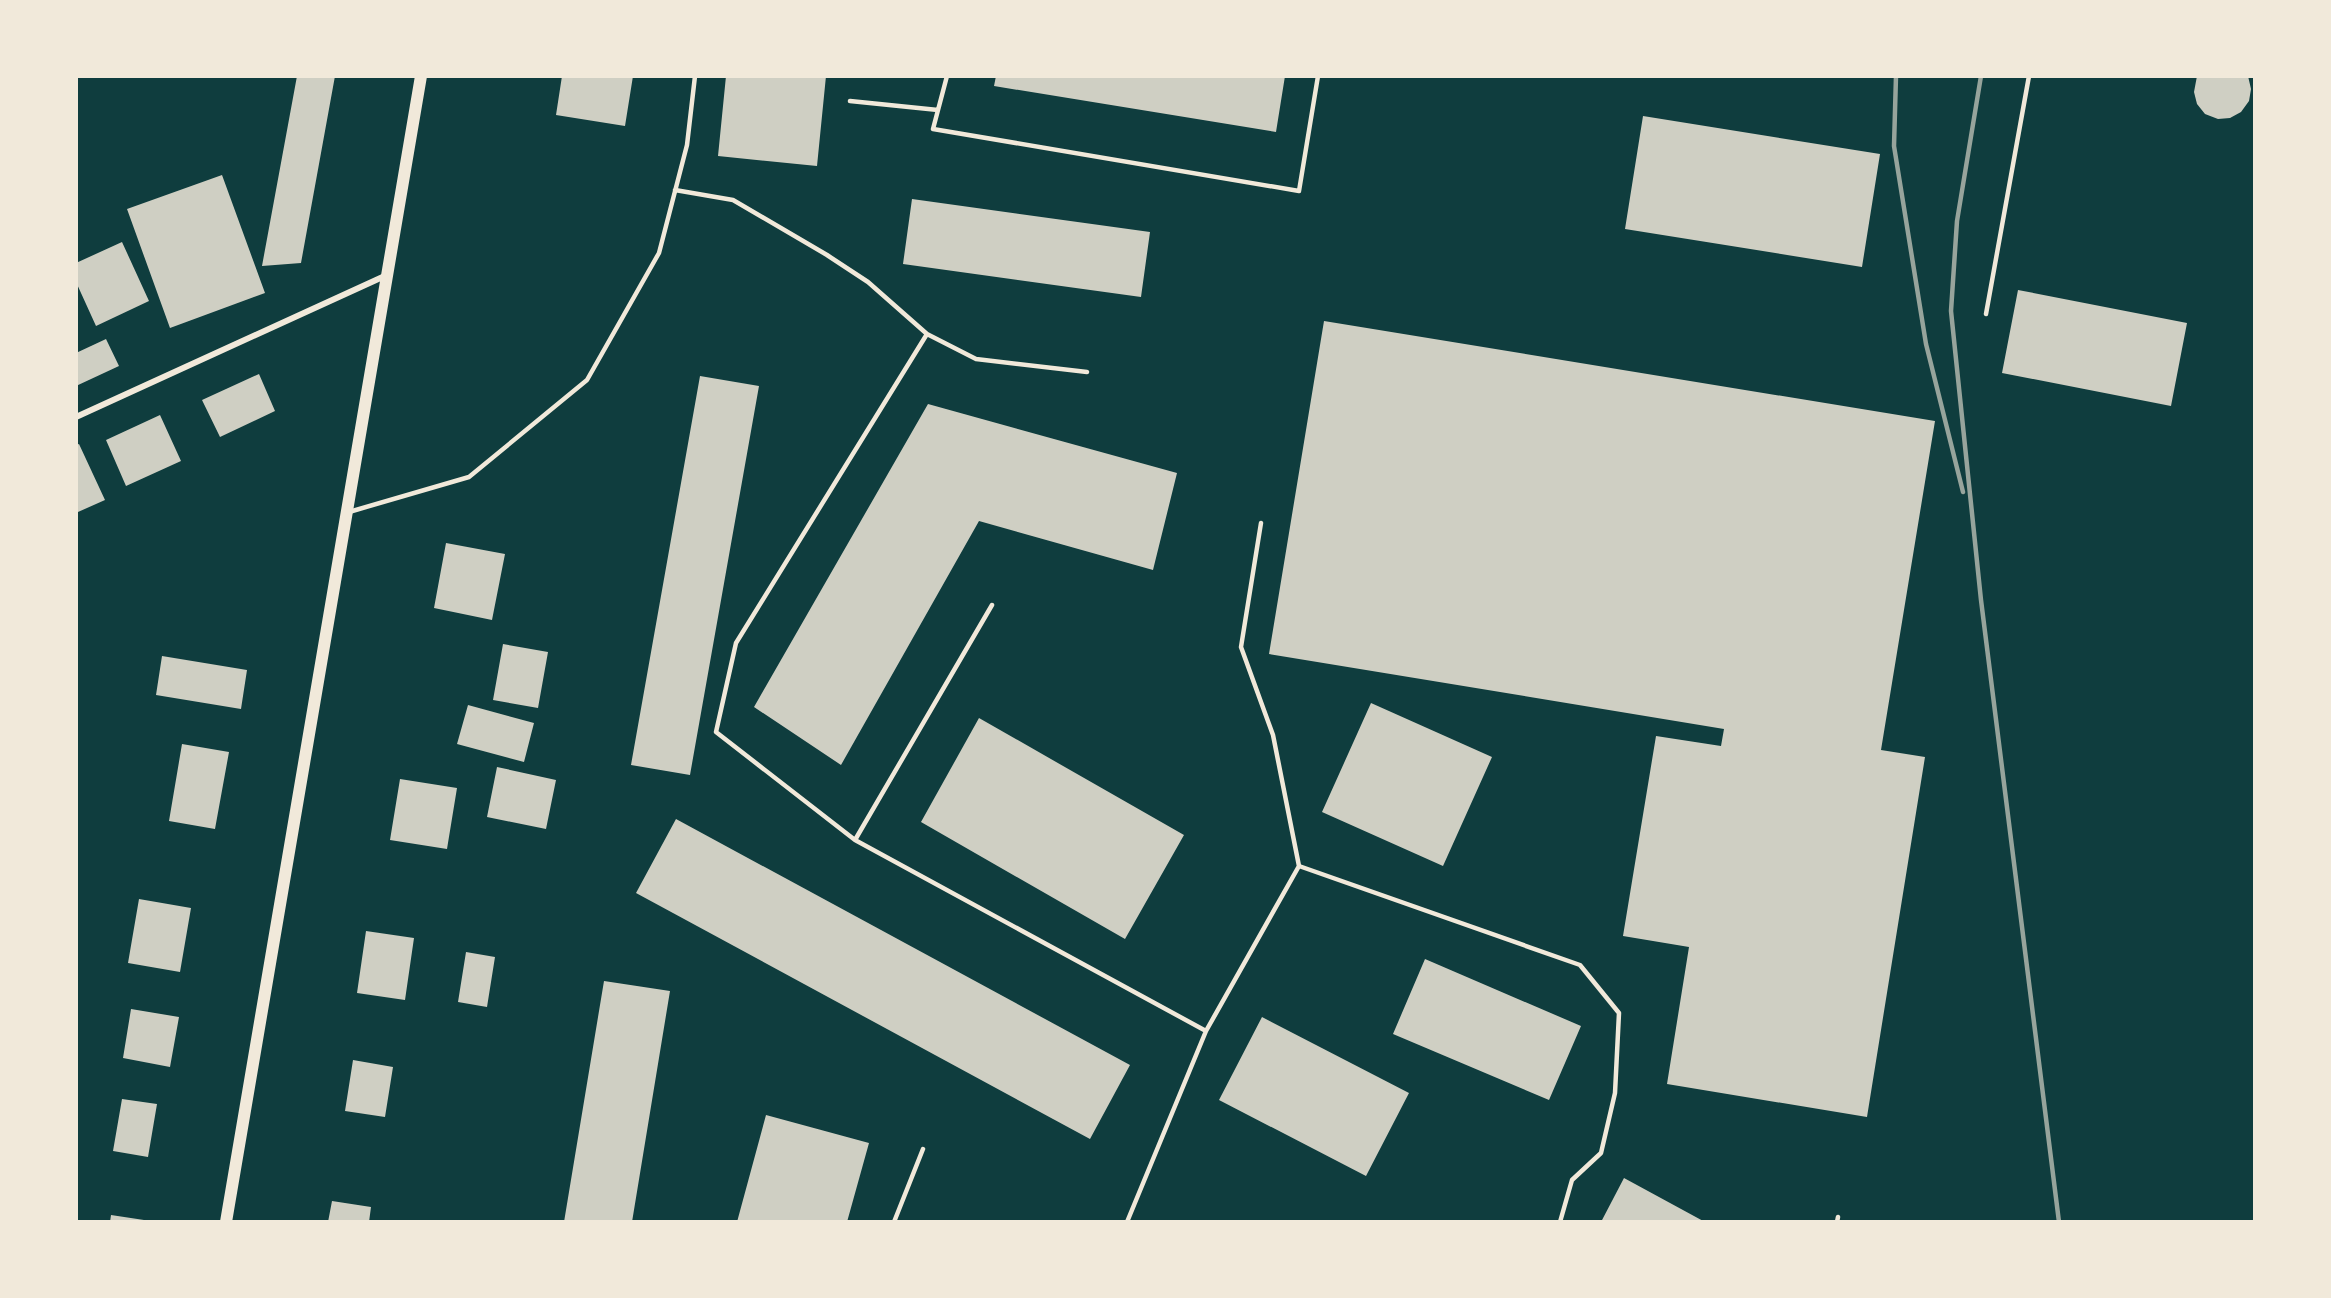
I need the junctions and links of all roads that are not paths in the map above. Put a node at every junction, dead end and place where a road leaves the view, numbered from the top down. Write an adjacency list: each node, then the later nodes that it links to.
1 (421, 76): 9 (main road)
2 (695, 76): 8 (lane)
3 (947, 76): 7 (lane)
4 (1317, 76): 7 (lane)
5 (2029, 76): 10 (lane)
6 (850, 101): 7 (lane)
7 (938, 110)
8 (675, 190): 11 (lane); 14 (lane)
9 (388, 274): 13 (street); 14 (main road)
10 (1986, 314)
11 (927, 334): 12 (lane); 17 (lane)
12 (1087, 372)
13 (76, 417)
14 (349, 512): 21 (main road)
15 (1261, 523): 18 (lane)
16 (992, 605): 17 (lane)
17 (855, 840): 19 (lane)
18 (1299, 866): 19 (lane); 24 (lane)
19 (1206, 1031): 23 (lane)
20 (923, 1149): 22 (lane)
21 (226, 1221)
22 (894, 1221)
23 (1127, 1221)
24 (1560, 1221)

